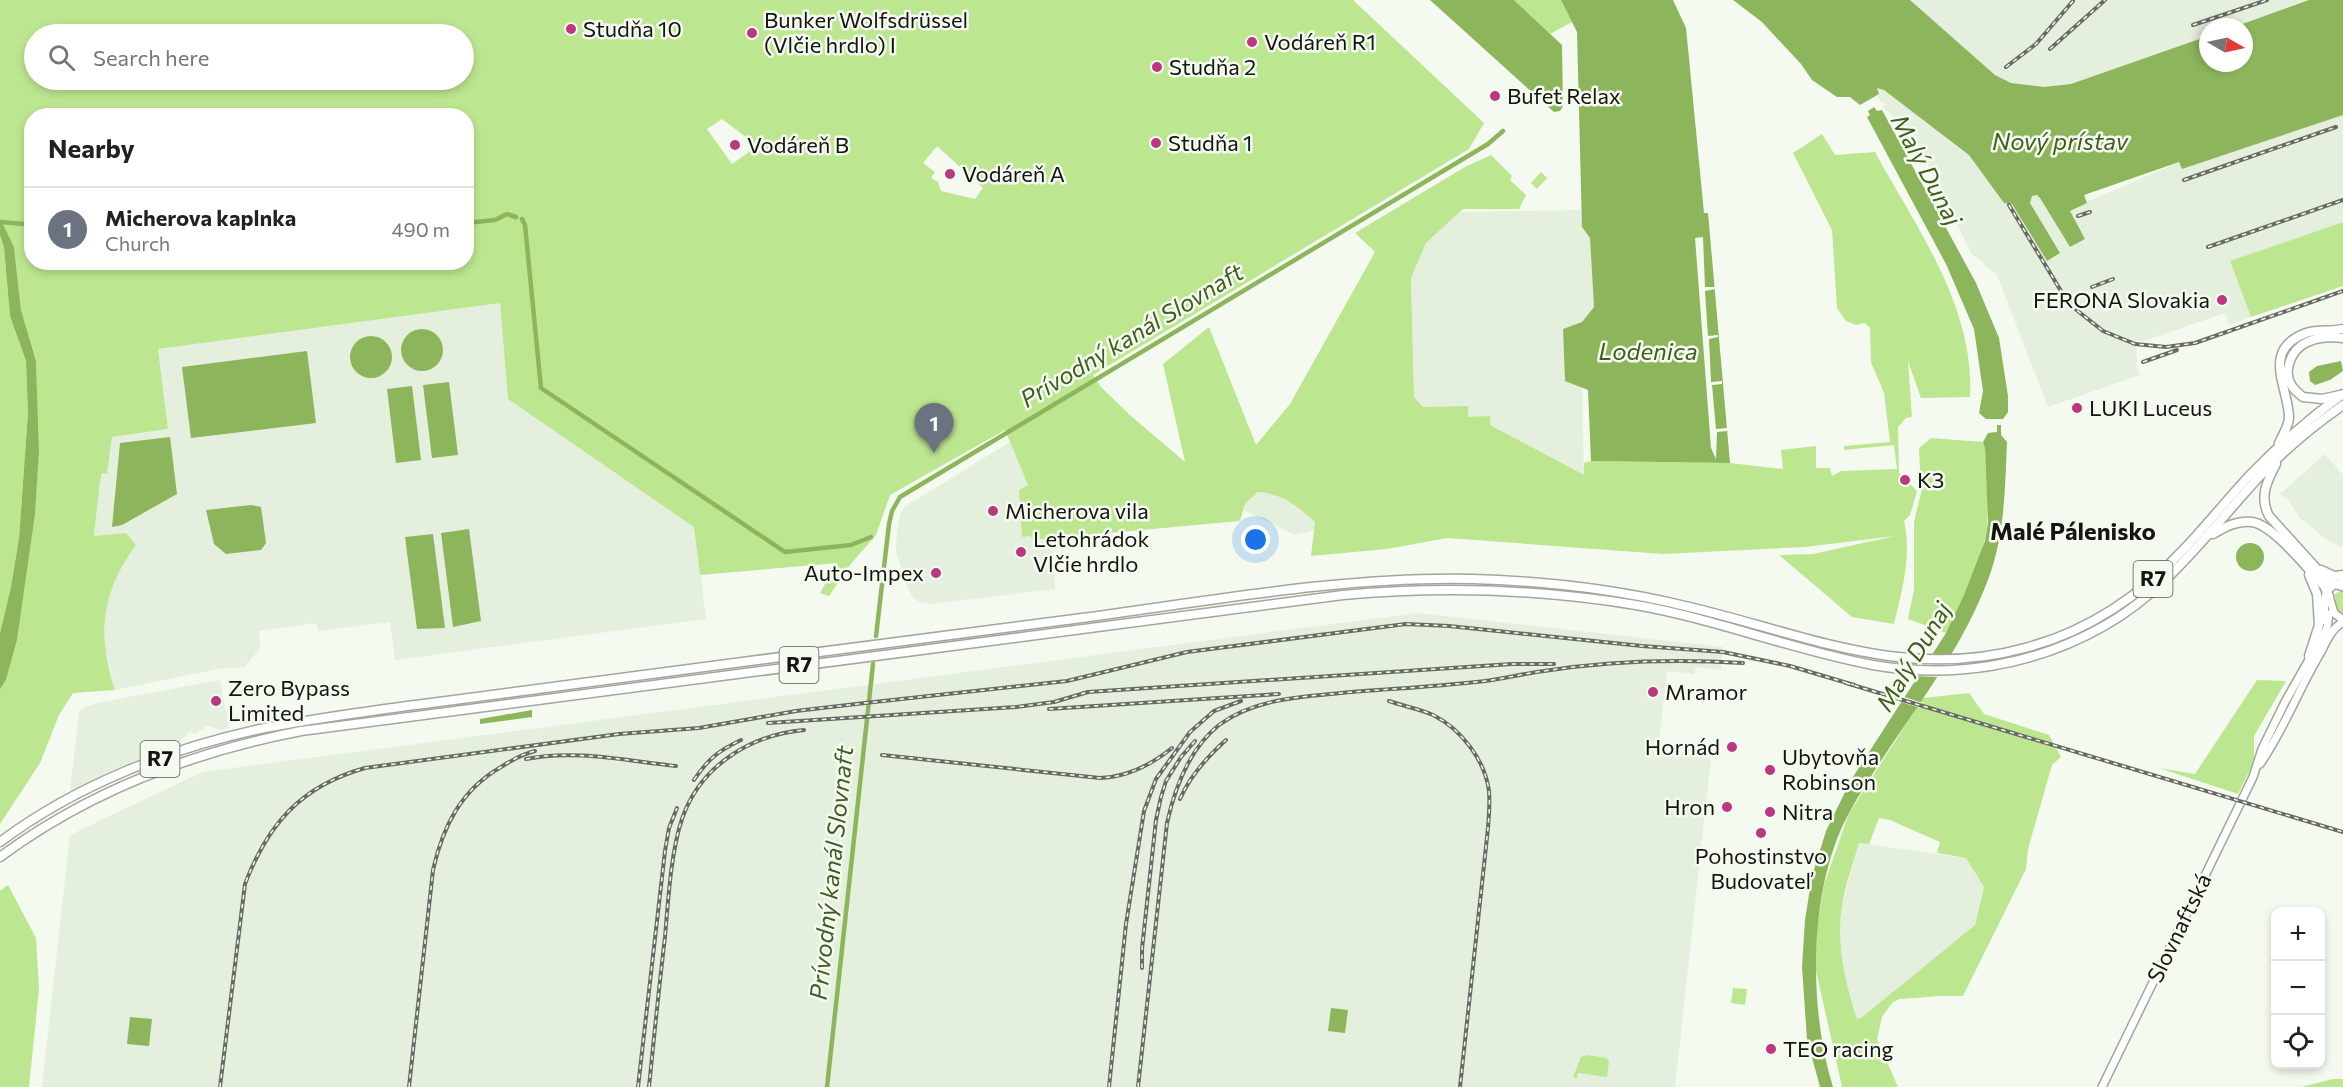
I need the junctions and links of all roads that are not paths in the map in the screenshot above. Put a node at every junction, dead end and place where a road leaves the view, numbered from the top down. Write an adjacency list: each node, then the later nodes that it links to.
1 (2343, 324): 3 (highway)
2 (2343, 329): 3 (highway)
3 (2331, 330): 8 (highway)
4 (2343, 338): 5 (highway)
5 (2343, 394): 7 (highway, R7)
6 (2343, 405): 7 (highway, R7)
7 (2309, 426): 8 (highway, R7)
8 (2295, 432): 9 (highway, R7)
9 (2278, 452): 10 (highway, R7); 12 (highway); 20 (highway, R7)
10 (2207, 537): 11 (highway); 21 (highway, R7)
11 (2305, 567): 14 (highway); 18 (highway)
12 (2316, 567): 13 (highway); 14 (highway)
13 (2343, 576)
14 (2337, 587): 15 (main road, Slovnaftská); 16 (main road); 17 (main road)
15 (2329, 614): 16 (main road); 17 (main road, Slovnaftská)
16 (2342, 623): 17 (main road, Slovnaftská)
17 (2323, 641): 18 (main road, Slovnaftská); 19 (main road, Slovnaftská)
18 (2309, 656): 19 (main road, Slovnaftská)
19 (2257, 769): 22 (main road, Slovnaftská)
20 (0, 842)
21 (0, 857)
22 (2102, 1087)

